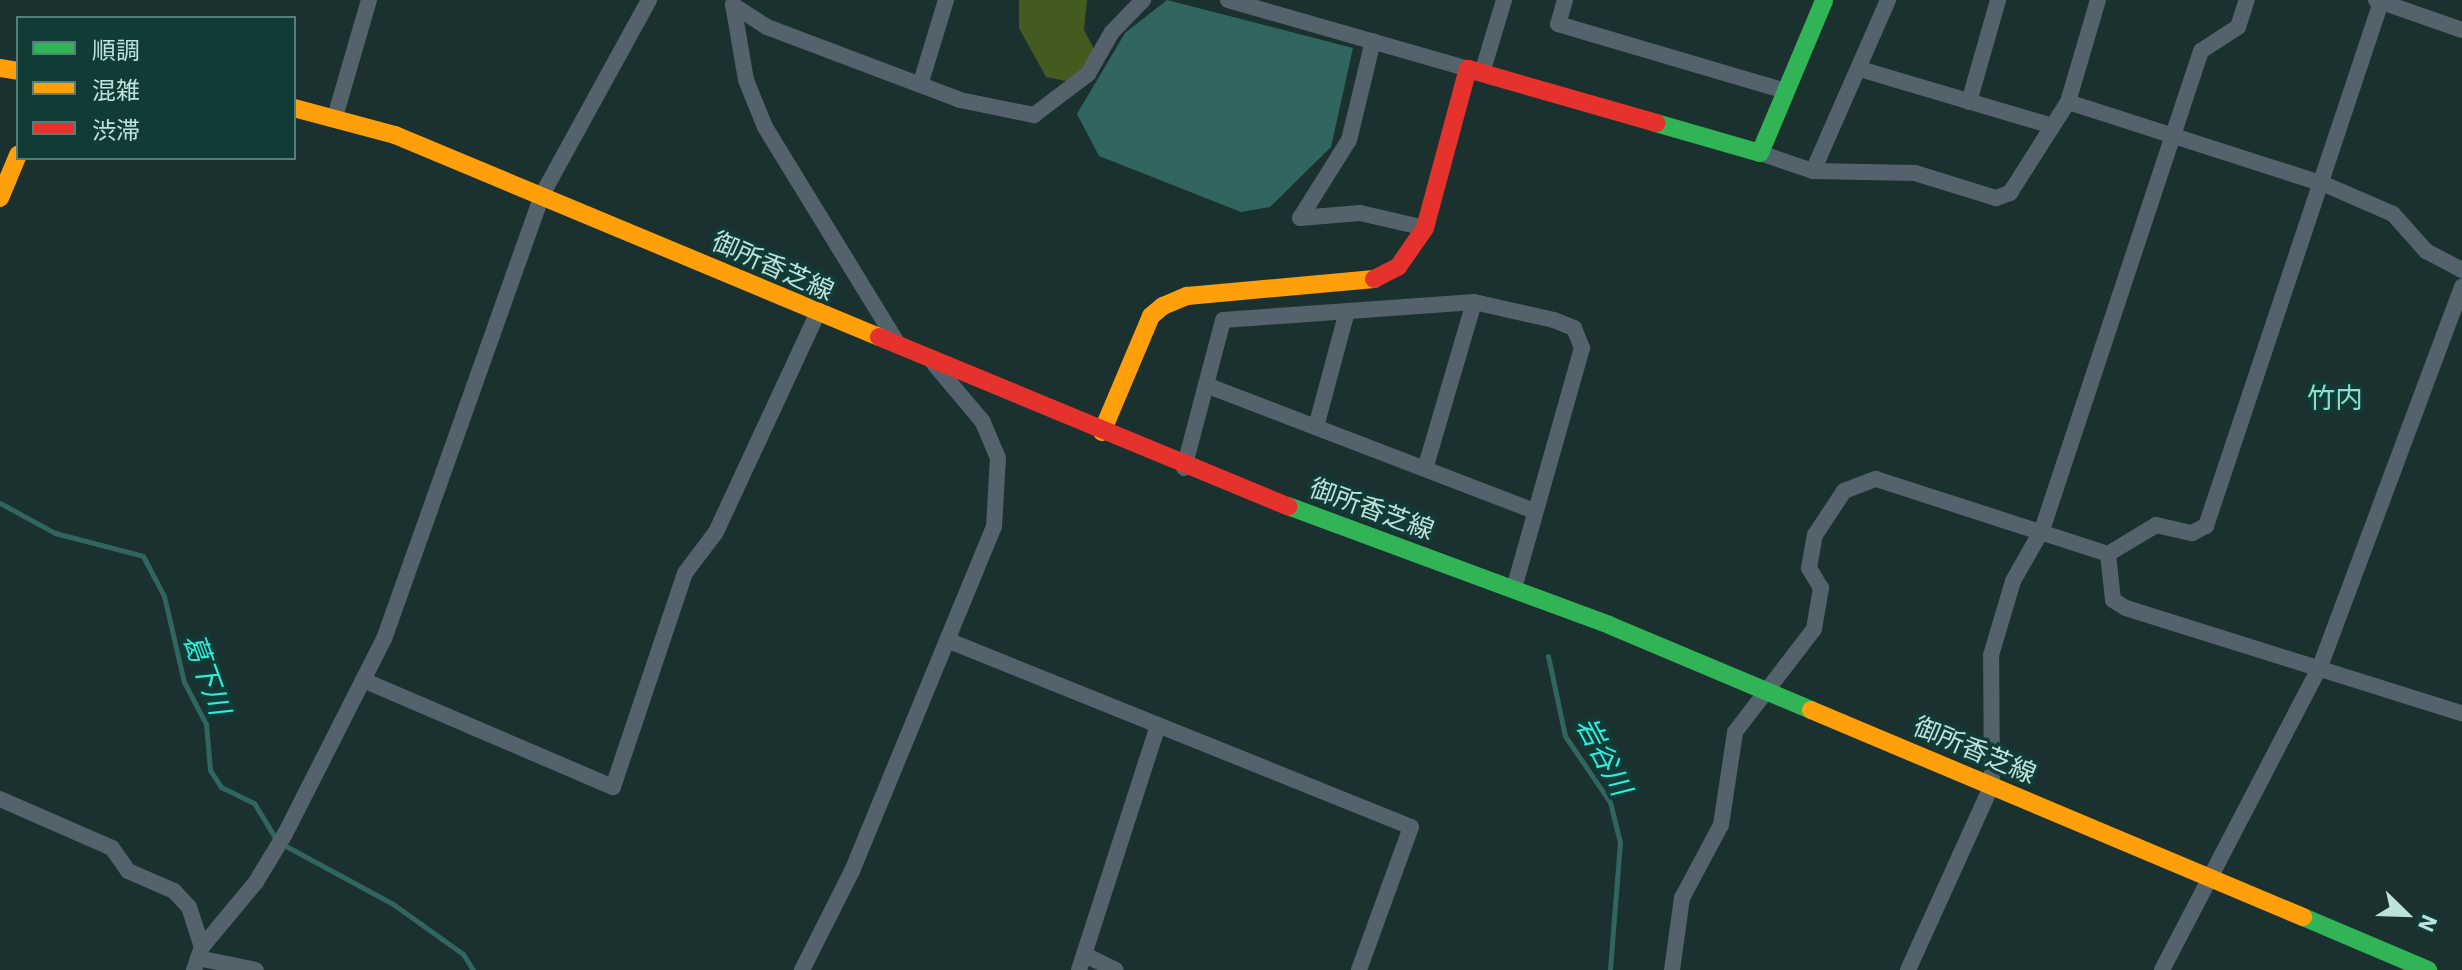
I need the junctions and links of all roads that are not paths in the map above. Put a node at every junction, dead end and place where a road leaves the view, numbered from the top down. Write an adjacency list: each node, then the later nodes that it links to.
1 (369, 0): 24 (street)
2 (649, 0): 31 (street)
3 (946, 0): 19 (street)
4 (1143, 0): 19 (street)
5 (1228, 0): 16 (street)
6 (1504, 0): 18 (street)
7 (1565, 0): 20 (street)
8 (1823, 0): 20 (main road)
9 (1888, 0): 17 (street)
10 (1998, 0): 21 (street)
11 (2098, 0): 22 (street)
12 (2247, 0): 26 (street)
13 (2379, 1): 15 (street); 30 (street)
14 (733, 2): 19 (street); 39 (street)
15 (2462, 30)
16 (1373, 41): 18 (street); 33 (street)
17 (1860, 69): 21 (street); 29 (street)
18 (1475, 71): 27 (main road); 33 (main road)
19 (921, 82)
20 (1786, 91): 27 (main road)
21 (1969, 102): 25 (street)
22 (2068, 102): 25 (street); 26 (street)
23 (296, 108): 24 (main road, 御所香芝線)
24 (335, 117): 31 (main road, 御所香芝線)
25 (2049, 125): 29 (street)
26 (2172, 138): 30 (street); 47 (street)
27 (1760, 153): 29 (street)
28 (16, 160): 32 (main road)
29 (1813, 171)
30 (2324, 184): 34 (street); 48 (street)
31 (543, 193): 38 (main road, 御所香芝線); 52 (street)
32 (0, 198)
33 (1425, 228): 43 (main road)
34 (2462, 270)
35 (2461, 293): 51 (street)
36 (1474, 302): 37 (street); 45 (street); 46 (street)
37 (1347, 311): 41 (street); 42 (street)
38 (817, 314): 39 (main road, 御所香芝線); 52 (street)
39 (902, 350): 40 (main road, 御所香芝線)
40 (933, 363): 43 (main road, 御所香芝線); 50 (street)
41 (1206, 385): 42 (street); 44 (street)
42 (1316, 427): 45 (street)
43 (1102, 432): 44 (main road, 御所香芝線)
44 (1184, 468): 49 (main road, 御所香芝線)
45 (1425, 469): 46 (street)
46 (1535, 511): 49 (street)
47 (2042, 530): 48 (street); 53 (street); 56 (street)
48 (2108, 554): 51 (street)
49 (1514, 588): 53 (main road, 御所香芝線)
50 (947, 640): 55 (street); 62 (street)
51 (2321, 664): 54 (street); 58 (street)
52 (363, 680): 59 (street)
53 (1764, 689): 56 (main road, 御所香芝線); 65 (street)
54 (2462, 713)
55 (1158, 726): 60 (street); 64 (street)
56 (1992, 785): 58 (main road, 御所香芝線); 66 (street)
57 (2, 804): 59 (street)
58 (2210, 880): 67 (street); 68 (main road, 御所香芝線)
59 (198, 958): 61 (street)
60 (1082, 963): 63 (street)
61 (256, 970)
62 (802, 970)
63 (1116, 970)
64 (1359, 970)
65 (1672, 970)
66 (1908, 970)
67 (2162, 970)
68 (2428, 970)

